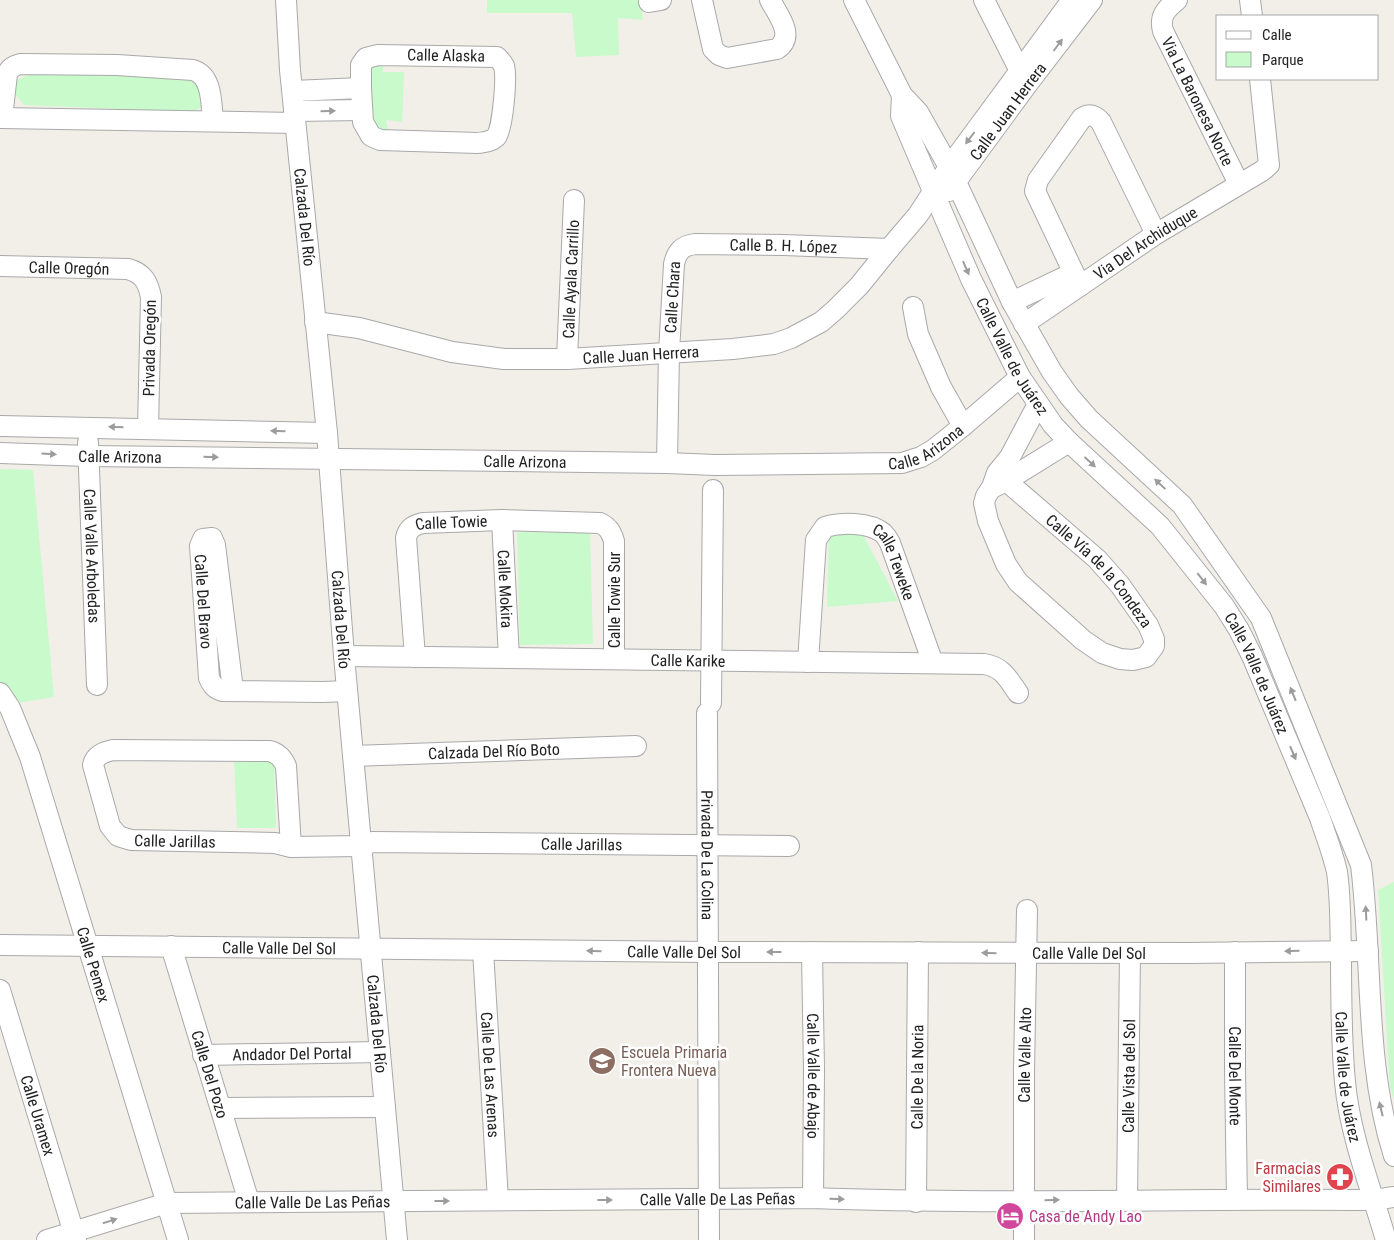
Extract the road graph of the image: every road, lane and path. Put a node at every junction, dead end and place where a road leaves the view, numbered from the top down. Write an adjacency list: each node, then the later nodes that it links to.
1 (286, 0): 14 (street, Calzada Del Río)
2 (702, 0): 3 (street)
3 (770, 0)
4 (854, 0): 15 (street)
5 (984, 0): 11 (street)
6 (1072, 0): 11 (street, Calle Juan Herrera)
7 (1092, 0): 11 (street, Calle Juan Herrera, one-way to 7)
8 (1177, 0): 21 (street, Via La Baronesa Norte)
9 (1250, 0): 10 (street)
10 (1252, 15)
11 (1024, 77): 20 (street, Calle Juan Herrera)
12 (1260, 80): 21 (street, Via Del Archiduque)
13 (360, 88): 14 (street); 16 (street, Calle Alaska); 16 (street, Calle Alaska)
14 (293, 91): 17 (street, Calzada Del Río)
15 (902, 95): 20 (street, Calle Valle de Juárez); 22 (street, Calle Valle de Juárez)
16 (362, 110): 17 (street, one-way to 16)
17 (294, 117): 19 (street); 34 (street, Calzada Del Río)
18 (1, 118): 19 (street); 19 (street)
19 (213, 122)
20 (952, 175): 22 (street, Calle Juan Herrera); 24 (street, Calle Valle de Juárez)
21 (1240, 184): 26 (street, Via Del Archiduque)
22 (936, 198): 25 (street, Calle Valle de Juárez); 27 (street, Calle Juan Herrera)
23 (574, 200): 37 (street, Calle Ayala Carrillo)
24 (975, 223): 25 (street); 32 (street, Calle Valle de Juárez)
25 (951, 233): 38 (street, Calle Valle de Juárez, one-way to 38)
26 (1156, 234): 31 (street, Via Del Archiduque); 31 (street)
27 (889, 249): 28 (street, Calle B. H. López); 36 (street, Calle Juan Herrera)
28 (678, 251): 36 (street, Calle Chara)
29 (0, 266): 30 (street, Calle Oregón)
30 (137, 272): 43 (street, Privada Oregón)
31 (1077, 280): 32 (street, Via Del Archiduque); 35 (street, Via Del Archiduque)
32 (1012, 302): 35 (street, Calle Valle de Juárez)
33 (913, 307): 41 (street)
34 (316, 322): 37 (street, Calle Juan Herrera); 44 (street, Calzada Del Río)
35 (1024, 324): 52 (street, Calle Valle de Juárez, one-way to 35)
36 (669, 352): 37 (street, Calle Juan Herrera); 49 (street, Calle Chara)
37 (567, 359)
38 (1020, 377): 39 (street, Calle Valle de Juárez); 41 (street, Calle Arizona)
39 (1038, 404): 45 (street, Calle Valle de Juárez); 50 (street, Calle Vía de la Condeza)
40 (0, 426): 42 (street, Calle Arizona)
41 (963, 426): 49 (street, Calle Arizona)
42 (88, 427): 43 (street, Calle Arizona, one-way to 42); 47 (street, Calle Valle Arboledas)
43 (148, 428): 44 (street, Calle Arizona, one-way to 43)
44 (327, 433): 48 (street, Calzada Del Río)
45 (1069, 442): 50 (street); 54 (street, Calle Valle de Juárez, one-way to 54)
46 (0, 453): 47 (street, Calle Arizona, one-way to 47)
47 (88, 456): 48 (street, Calle Arizona, one-way to 48); 63 (street, Calle Valle Arboledas)
48 (329, 459): 49 (street, Calle Arizona); 56 (street, Calzada Del Río)
49 (666, 463)
50 (998, 481): 50 (street, Calle Vía de la Condeza)
51 (712, 490): 60 (street, Privada De La Colina)
52 (1182, 505): 54 (street); 74 (street, Calle Valle de Juárez, one-way to 52)
53 (502, 520): 55 (street, Calle Towie); 57 (street, Calle Towie); 58 (street, Calle Mokira)
54 (1160, 526): 75 (street, Calle Valle de Juárez, one-way to 75)
55 (614, 541): 59 (street, Calle Towie Sur)
56 (344, 656): 57 (street, Calle Karike); 65 (street, Calzada Del Río)
57 (415, 657): 58 (street, Calle Karike)
58 (509, 658): 59 (street, Calle Karike)
59 (614, 659): 60 (street, Calle Karike)
60 (711, 660): 61 (street, Calle Karike); 72 (street, Privada De La Colina)
61 (808, 662): 62 (street, Calle Karike); 62 (street, Calle Teweke)
62 (933, 663): 67 (street, Calle Karike)
63 (97, 685)
64 (233, 690): 64 (street, Calle Del Bravo); 65 (street, Calle Del Bravo)
65 (347, 691): 69 (street, Calzada Del Río)
66 (0, 693): 78 (street, Calle Pemex)
67 (1018, 693)
68 (636, 746): 69 (street, Calzada Del Río Boto)
69 (353, 756): 70 (street, Calzada Del Río)
70 (365, 841): 71 (street, Calle Jarillas); 72 (street, Calle Jarillas); 80 (street, Calzada Del Río)
71 (286, 842): 71 (street, Calle Jarillas)
72 (707, 845): 73 (street, Calle Jarillas); 84 (street, Privada De La Colina)
73 (789, 846)
74 (1361, 865): 75 (street); 83 (street, Calle Valle de Juárez, one-way to 74)
75 (1336, 872): 82 (street, Calle Valle de Juárez)
76 (1027, 910): 88 (street, Calle Valle Alto)
77 (0, 945): 78 (street, Calle Valle Del Sol)
78 (88, 946): 79 (street, Calle Valle Del Sol); 107 (street, Calle Pemex)
79 (171, 946): 80 (street, Calle Valle Del Sol); 92 (street, Calle Del Pozo)
80 (370, 948): 81 (street, Calle Valle Del Sol); 91 (street, Calzada Del Río)
81 (483, 950): 84 (street, Calle Valle Del Sol, one-way to 81); 100 (street, Calle De Las Arenas)
82 (1340, 951): 83 (street, Calle Valle Del Sol); 87 (street, Calle Valle Del Sol, one-way to 87); 102 (street, Calle Valle de Juárez)
83 (1368, 951): 95 (street, Calle Valle de Juárez, one-way to 83)
84 (708, 952): 85 (street, Calle Valle Del Sol, one-way to 84); 98 (street, Privada De La Colina)
85 (812, 952): 86 (street, Calle Valle Del Sol); 97 (street, Calle Valle de Abajo)
86 (918, 952): 88 (street, Calle Valle Del Sol, one-way to 86); 106 (street, Calle De la Noria)
87 (1235, 952): 89 (street, Calle Valle Del Sol); 99 (street, Calle Del Monte)
88 (1026, 953): 89 (street, Calle Valle Del Sol); 104 (street, Calle Valle Alto)
89 (1130, 953): 101 (street, Calle Vista del Sol)
90 (0, 990): 108 (street, Calle Uramex)
91 (380, 1052): 92 (street, Andador Del Portal); 93 (street, Calzada Del Río)
92 (204, 1055): 94 (street, Calle Del Pozo)
93 (385, 1107): 94 (street); 103 (street, Calzada Del Río)
94 (221, 1108): 105 (street, Calle Del Pozo)
95 (1394, 1156)
96 (1394, 1197): 102 (street, Calle Valle De Las Peñas)
97 (812, 1198): 98 (street, Calle Valle De Las Peñas); 106 (street, Calle Valle De Las Peñas, one-way to 106)
98 (709, 1199): 100 (street, Calle Valle De Las Peñas, one-way to 98); 109 (street, Privada De La Colina)
99 (1237, 1199): 101 (street, Calle Valle De Las Peñas); 102 (street, Calle Valle De Las Peñas)
100 (498, 1200): 103 (street, Calle Valle De Las Peñas, one-way to 100)
101 (1127, 1200): 104 (street, Calle Valle De Las Peñas, one-way to 101)
102 (1374, 1200): 114 (street, Calle Valle de Juárez)
103 (393, 1201): 105 (street, Calle Valle De Las Peñas); 112 (street, Calzada Del Río)
104 (1024, 1201): 106 (street, Calle Valle De Las Peñas); 113 (street, Calle Valle Alto)
105 (249, 1202): 107 (street, Calle Valle De Las Peñas)
106 (916, 1202)
107 (167, 1204): 108 (street, Calle Valle De Las Peñas, one-way to 107); 111 (street, Calle Pemex)
108 (75, 1236): 110 (street, Calle Valle De Las Peñas)
109 (709, 1239)
110 (47, 1240)
111 (178, 1240)
112 (397, 1240)
113 (1024, 1240)
114 (1386, 1240)

